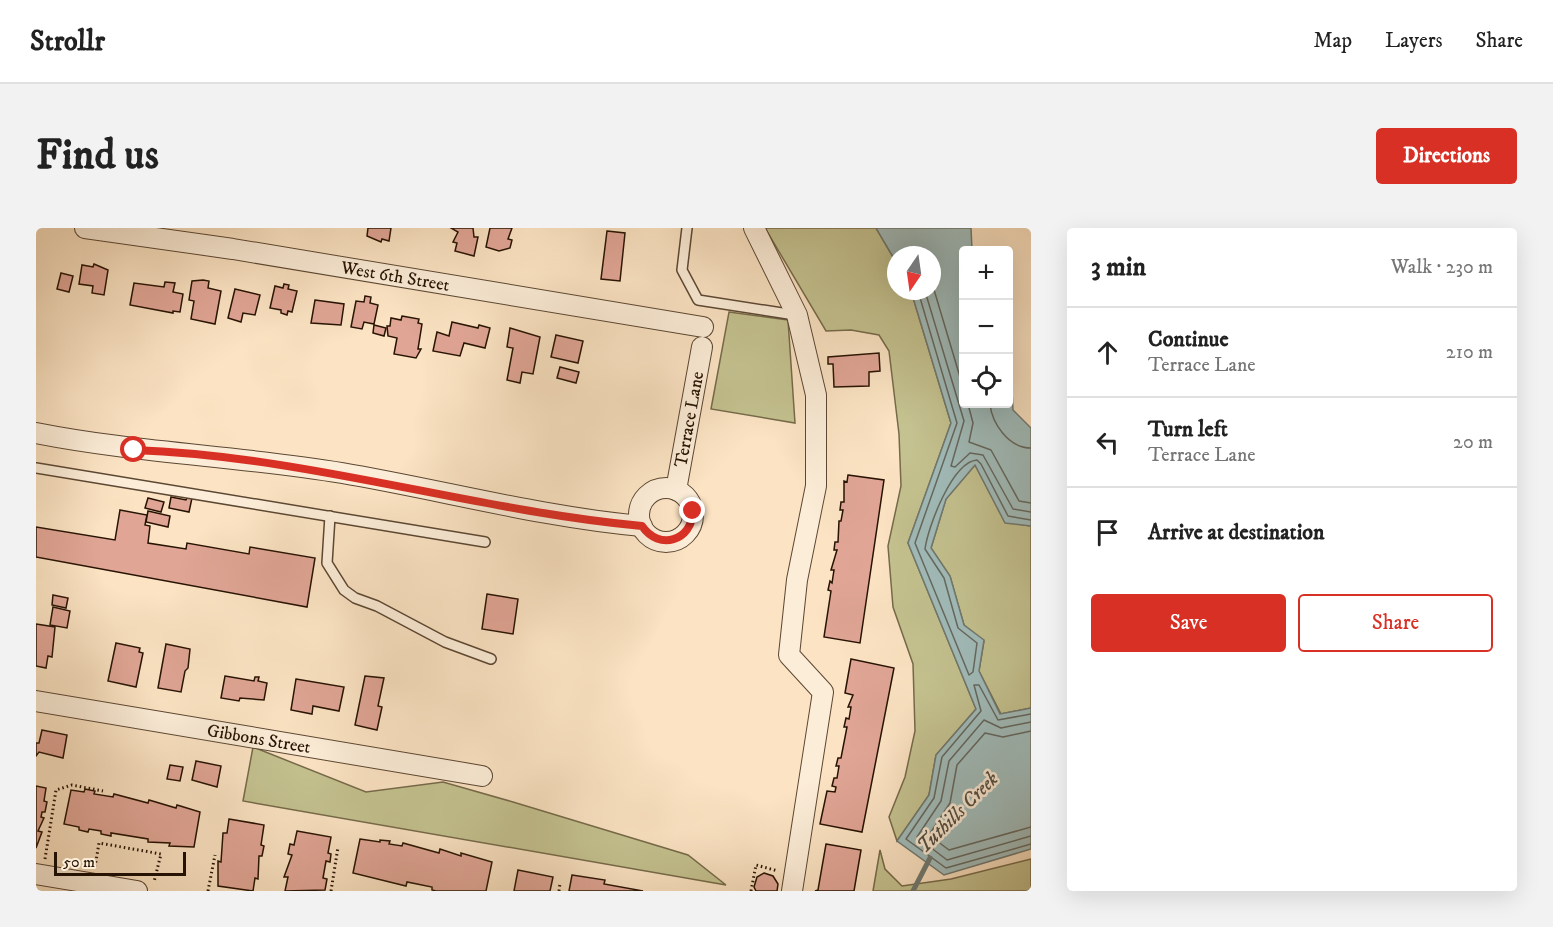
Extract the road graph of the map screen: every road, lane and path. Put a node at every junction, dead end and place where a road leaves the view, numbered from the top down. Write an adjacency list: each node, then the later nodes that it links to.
1 (85, 228): 5 (street, West 6th Street)
2 (687, 228): 4 (lane)
3 (754, 228): 4 (street)
4 (797, 315): 29 (street)
5 (703, 327)
6 (702, 348): 9 (street, Terrace Lane)
7 (36, 433): 11 (street, Terrace Lane)
8 (36, 468): 10 (lane)
9 (676, 490): 11 (street, Terrace Lane); 11 (street, Terrace Lane)
10 (330, 516): 12 (lane); 13 (lane)
11 (642, 526)
12 (485, 542)
13 (491, 659)
14 (36, 701): 15 (street, Gibbons Street)
15 (482, 776)
16 (103, 791): 20 (path)
17 (338, 847): 26 (path)
18 (214, 855): 25 (path)
19 (782, 872): 28 (path)
20 (39, 875): 22 (street)
21 (560, 883): 27 (path)
22 (93, 884): 23 (street); 24 (path)
23 (137, 891)
24 (152, 891)
25 (208, 891)
26 (331, 891)
27 (559, 891)
28 (751, 891)
29 (792, 891)

